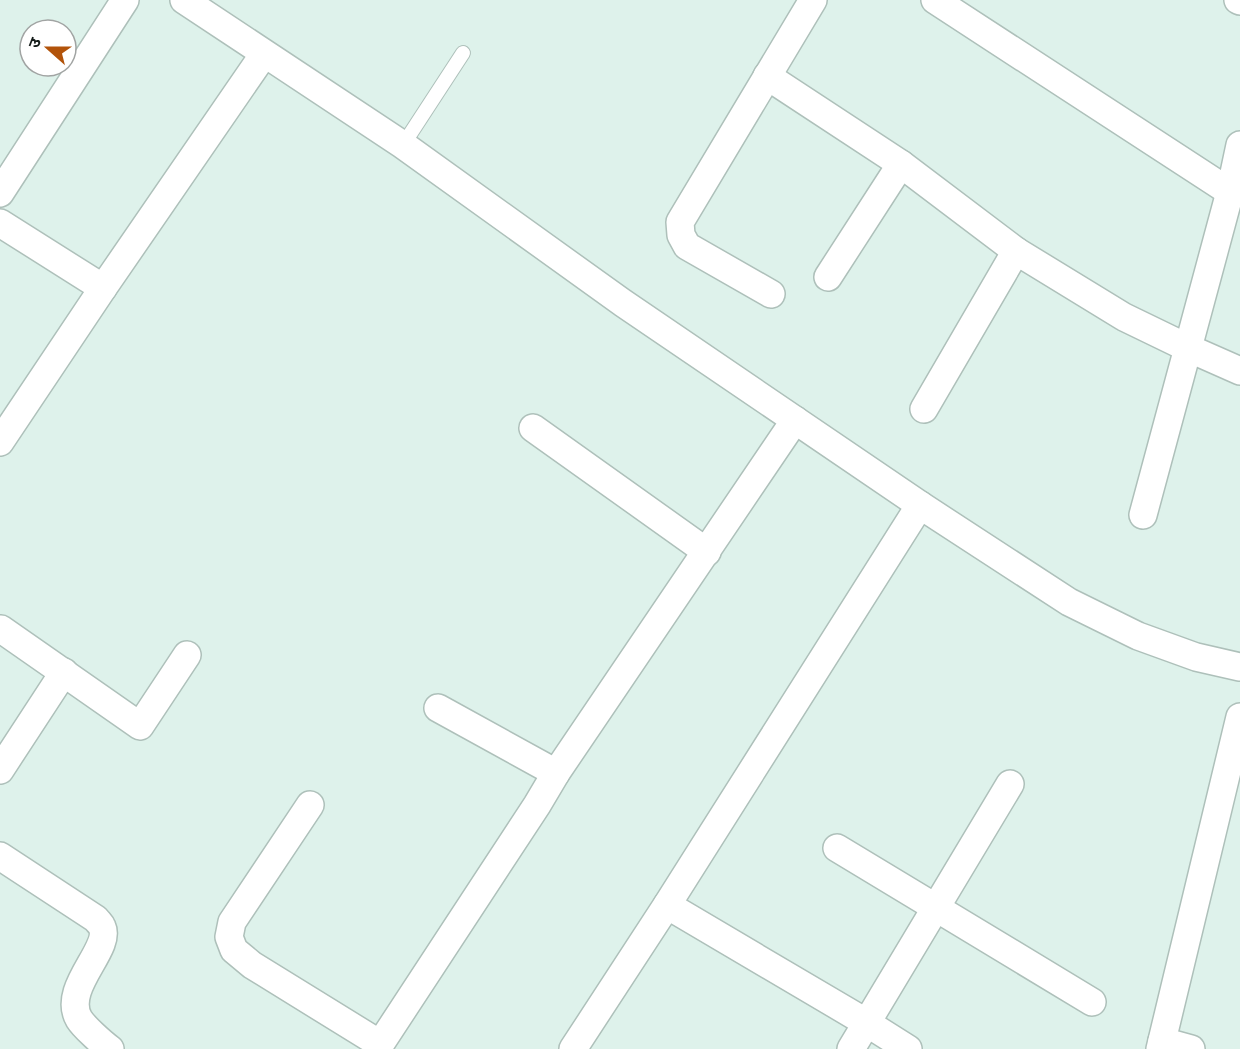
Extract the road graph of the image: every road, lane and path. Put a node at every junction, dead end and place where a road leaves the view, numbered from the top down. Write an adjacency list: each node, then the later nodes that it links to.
1 (125, 0): 12 (street)
2 (184, 0): 6 (street)
3 (813, 0): 7 (street)
4 (934, 0): 11 (street)
5 (463, 53): 8 (lane)
6 (264, 54): 8 (street); 16 (street)
7 (767, 76): 10 (street); 17 (street)
8 (403, 145): 21 (street)
9 (1240, 145): 11 (street)
10 (901, 164): 14 (street); 15 (street)
11 (1230, 192): 18 (street)
12 (0, 193)
13 (0, 223): 16 (street)
14 (1016, 251): 18 (street); 20 (street)
15 (828, 278)
16 (103, 288): 23 (street)
17 (771, 294)
18 (1188, 348): 19 (street); 25 (street)
19 (1240, 371)
20 (924, 409)
21 (795, 420): 24 (street); 26 (street)
22 (533, 428): 26 (street)
23 (0, 442)
24 (920, 506): 29 (street); 40 (street)
25 (1143, 515)
26 (706, 552): 35 (street)
27 (2, 628): 30 (street)
28 (187, 655): 30 (street)
29 (1240, 667)
30 (64, 672): 34 (street)
31 (438, 708): 35 (street)
32 (1240, 717): 33 (street)
33 (1236, 754): 44 (street)
34 (0, 770)
35 (556, 773): 45 (street)
36 (1010, 784): 41 (street)
37 (310, 805): 45 (street)
38 (837, 848): 41 (street)
39 (0, 856): 46 (street)
40 (668, 905): 43 (street); 47 (street)
41 (936, 908): 42 (street); 43 (street)
42 (1092, 1002)
43 (867, 1023): 48 (street); 49 (street)
44 (1161, 1045): 50 (street)
45 (378, 1046)
46 (110, 1049)
47 (573, 1049)
48 (851, 1049)
49 (908, 1049)
50 (1191, 1049)

